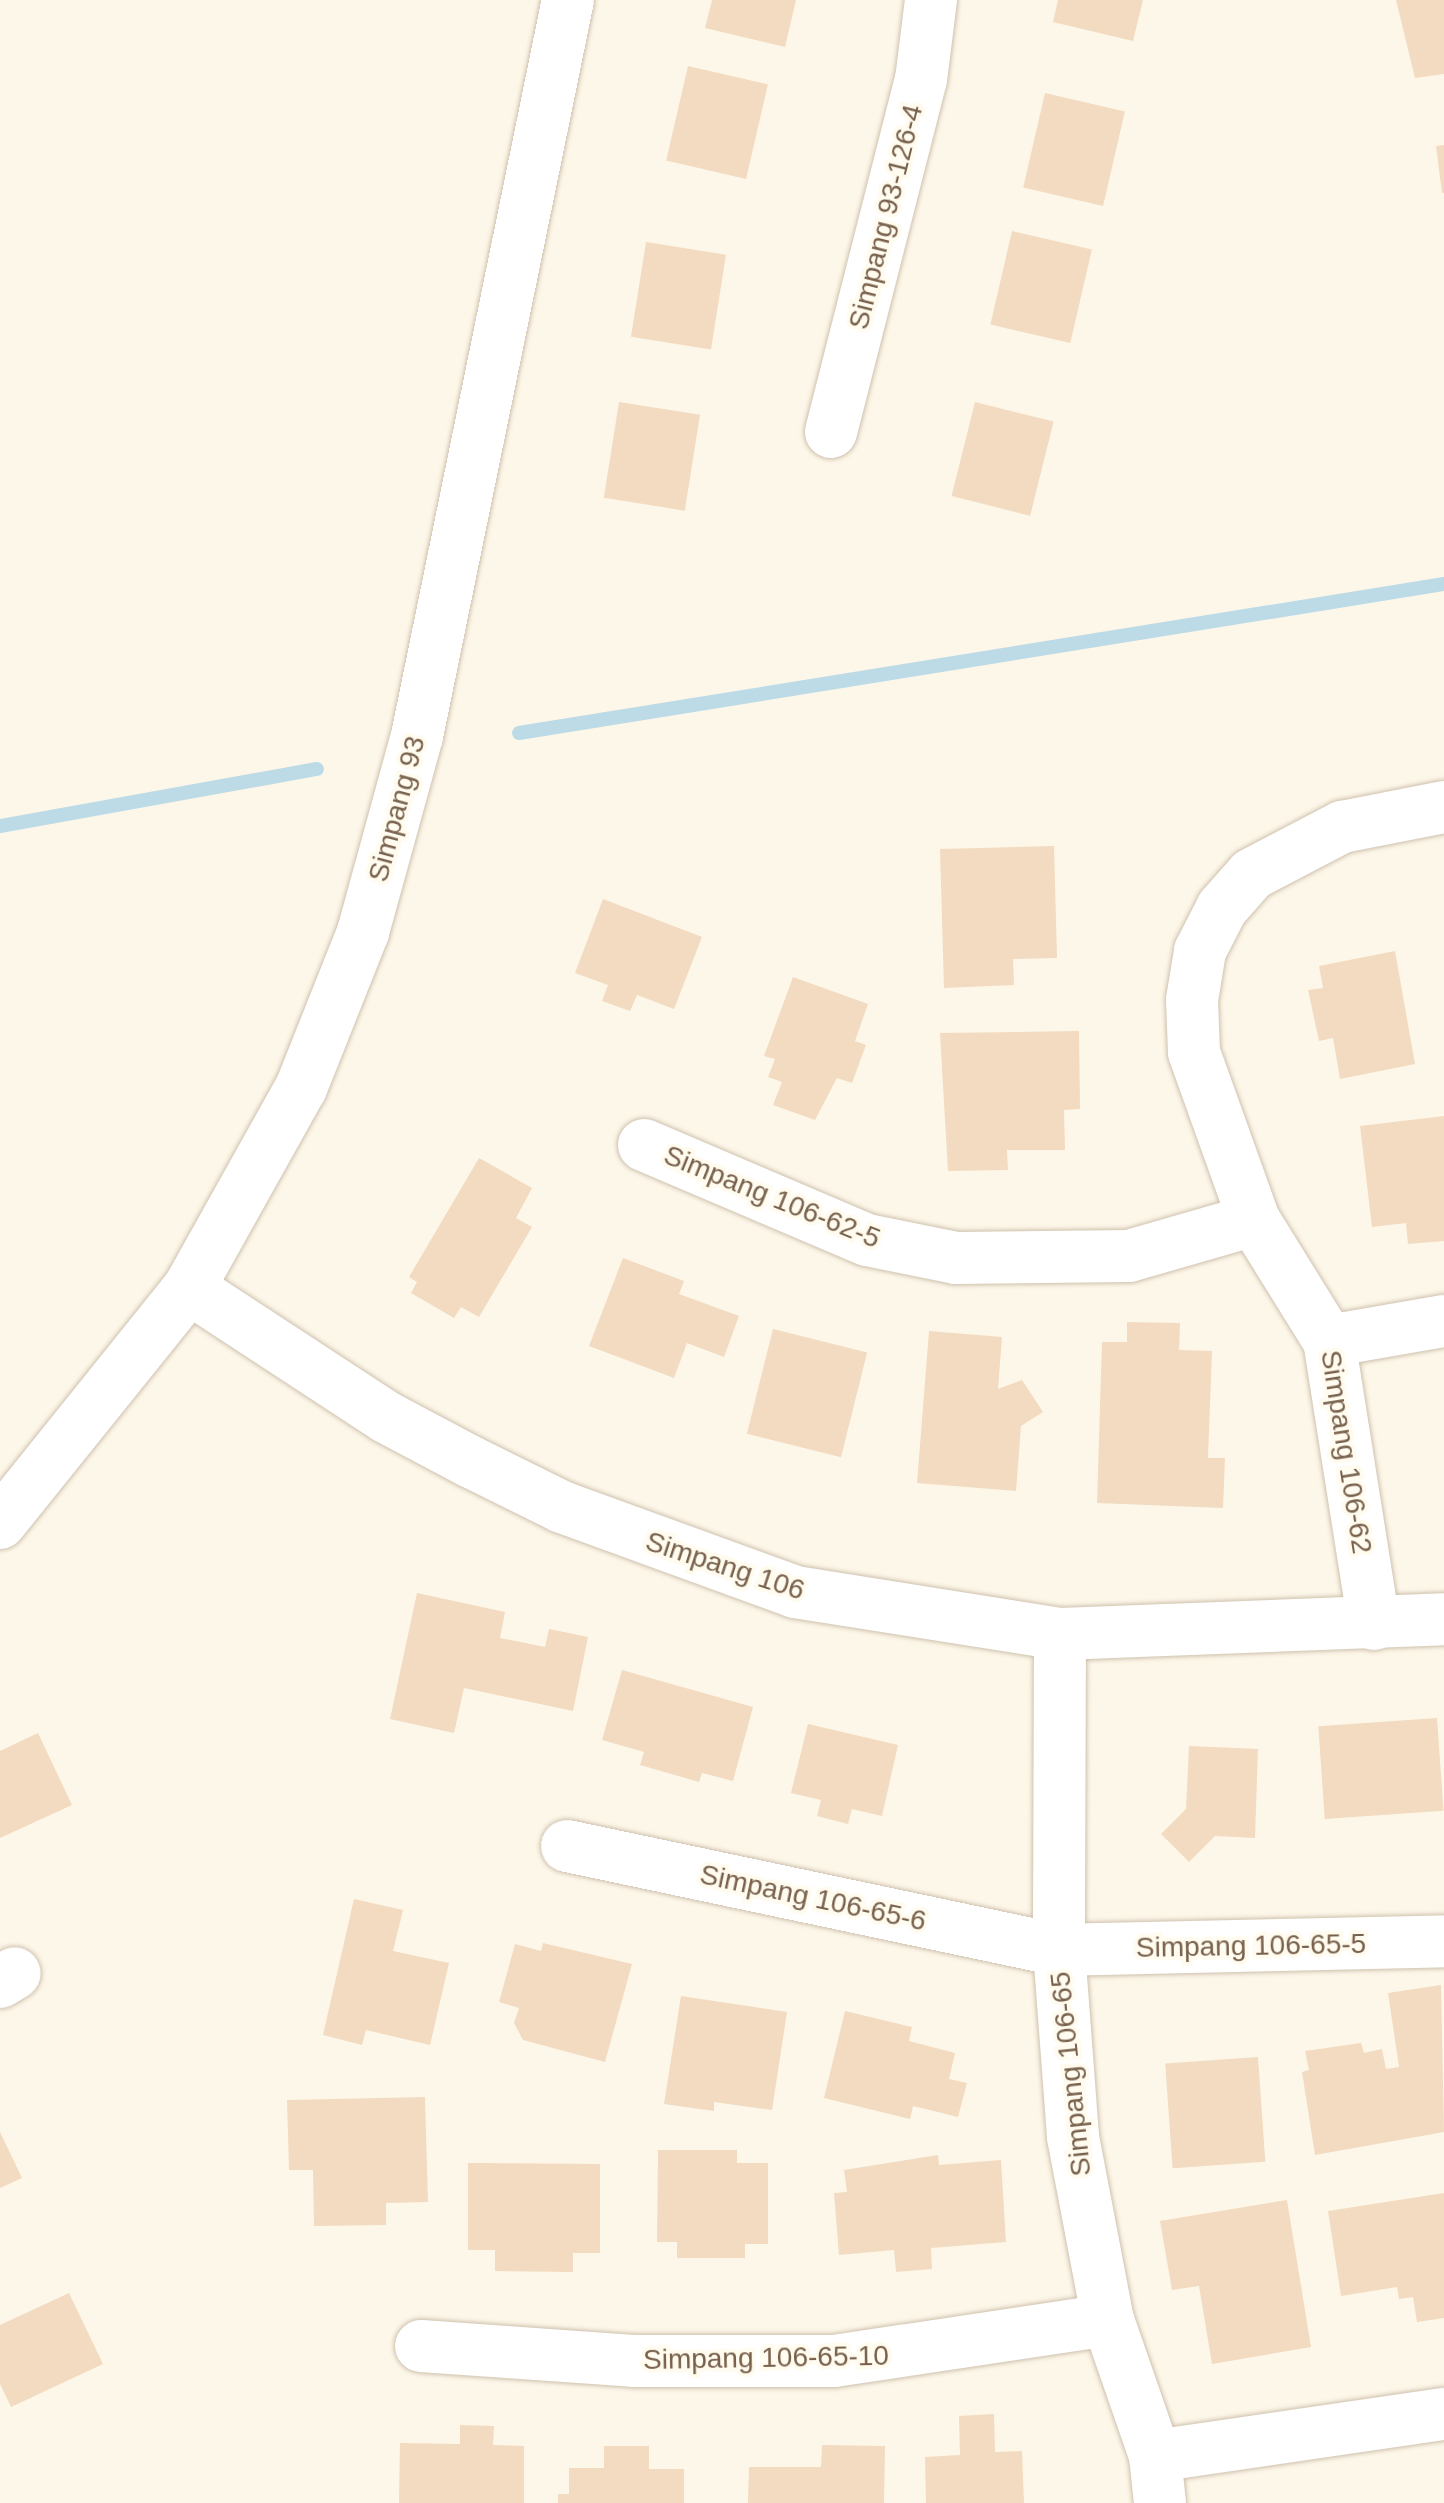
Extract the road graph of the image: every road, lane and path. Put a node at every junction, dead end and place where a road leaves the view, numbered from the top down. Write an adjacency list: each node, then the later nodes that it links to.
1 (568, 0): 7 (street, Simpang 93)
2 (931, 0): 3 (street, Simpang 93-126-4)
3 (831, 432)
4 (1444, 807): 6 (street, Simpang 106-62)
5 (644, 1145): 6 (street, Simpang 106-62-5)
6 (1254, 1220): 9 (street, Simpang 106-62)
7 (189, 1288): 10 (street, Simpang 93); 13 (street, Simpang 106)
8 (1444, 1321): 9 (street)
9 (1329, 1341): 12 (street, Simpang 106-62)
10 (0, 1523)
11 (1444, 1619): 12 (street, Simpang 106)
12 (1374, 1624): 13 (street, Simpang 106)
13 (1060, 1634): 16 (street, Simpang 106-65)
14 (567, 1846): 16 (street, Simpang 106-65-6)
15 (1444, 1942): 16 (street, Simpang 106-65-5)
16 (1058, 1950): 17 (street, Simpang 106-65)
17 (1108, 2320): 18 (street, Simpang 106-65-10); 20 (street, Simpang 106-65)
18 (421, 2346)
19 (1444, 2414): 20 (street)
20 (1158, 2480)

